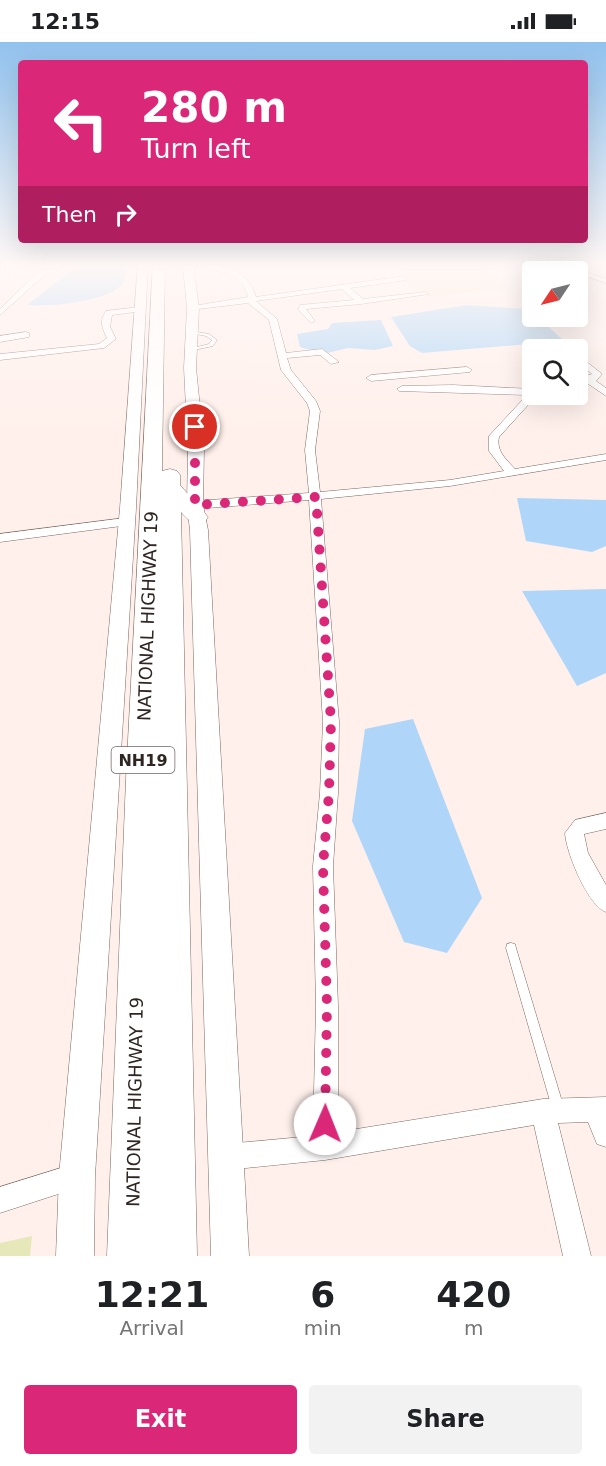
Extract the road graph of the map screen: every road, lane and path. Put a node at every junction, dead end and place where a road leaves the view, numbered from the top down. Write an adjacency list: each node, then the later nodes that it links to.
1 (106, 321): 11 (street)
2 (143, 321): 9 (main road)
3 (151, 321): 9 (highway, NATIONAL HIGHWAY 19 / NH19)
4 (170, 321): 25 (highway, NH19)
5 (193, 321): 27 (main road)
6 (273, 321): 10 (street)
7 (26, 335): 8 (street)
8 (0, 339)
9 (148, 344): 25 (highway, NATIONAL HIGHWAY 19 / NH19); 28 (main road)
10 (281, 356): 13 (street); 26 (street)
11 (0, 357)
12 (457, 358): 15 (street)
13 (334, 362)
14 (588, 366): 17 (street)
15 (467, 369): 16 (street); 19 (street)
16 (371, 378)
17 (589, 380): 21 (street)
18 (402, 389): 19 (street)
19 (485, 389): 20 (street)
20 (522, 392)
21 (606, 393)
22 (522, 405): 24 (street)
23 (606, 457): 24 (street)
24 (512, 472): 26 (street)
25 (161, 487): 27 (highway); 28 (highway); 41 (highway, NATIONAL HIGHWAY 19 / NH19); 42 (highway, NH19)
26 (316, 497): 27 (street); 36 (street)
27 (196, 511): 37 (main road)
28 (127, 515): 29 (street); 38 (main road)
29 (0, 538)
30 (606, 821): 31 (street)
31 (606, 903)
32 (511, 948): 34 (lane)
33 (601, 1109): 34 (street); 35 (street)
34 (550, 1111): 36 (street); 44 (street)
35 (606, 1135)
36 (325, 1147): 37 (street)
37 (226, 1157): 43 (main road)
38 (77, 1176): 39 (street); 40 (main road)
39 (0, 1200)
40 (75, 1256)
41 (132, 1256)
42 (172, 1256)
43 (230, 1256)
44 (577, 1256)

